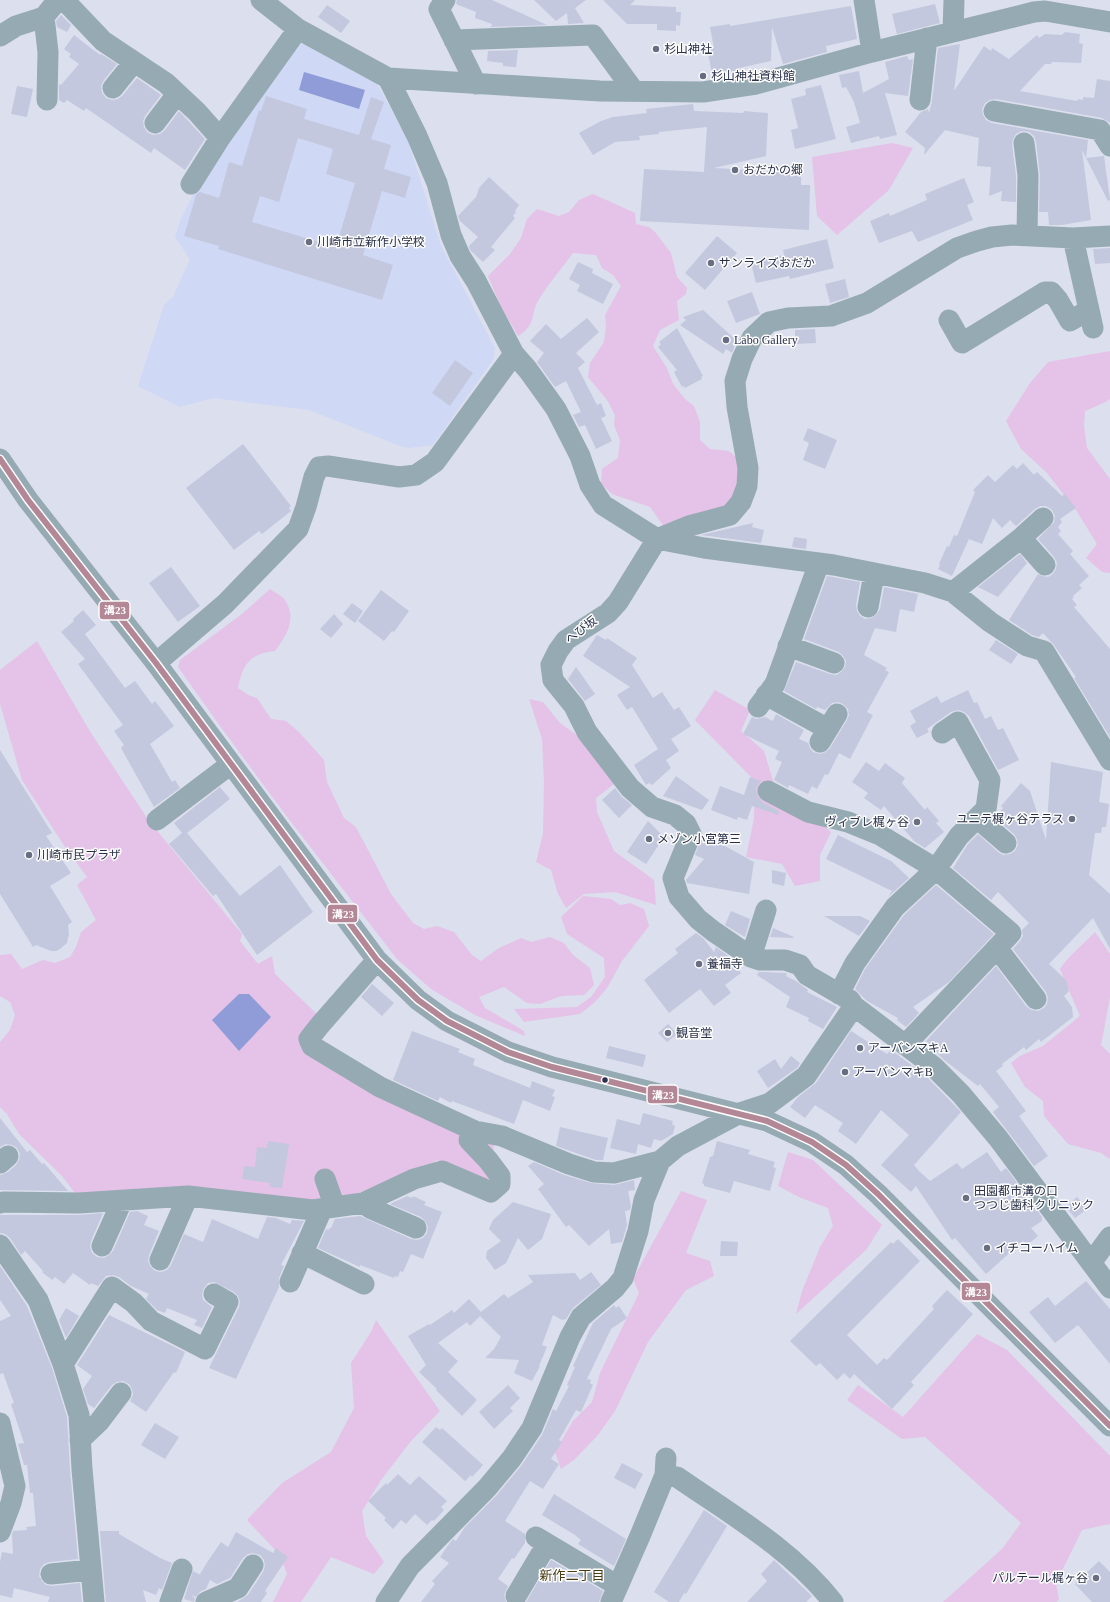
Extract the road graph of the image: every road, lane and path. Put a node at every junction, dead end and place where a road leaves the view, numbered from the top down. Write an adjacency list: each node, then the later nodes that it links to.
1 (57, 0): 7 (street)
2 (64, 0): 15 (street)
3 (261, 0): 9 (street)
4 (445, 0): 13 (street)
5 (864, 0): 14 (street)
6 (954, 0): 10 (street)
7 (44, 17): 11 (street); 21 (street)
8 (1110, 22): 10 (street)
9 (298, 29): 16 (street); 25 (street)
10 (953, 32): 12 (street)
11 (0, 36)
12 (928, 38): 14 (street); 22 (street)
13 (454, 40): 17 (street); 19 (street)
14 (872, 52): 19 (street)
15 (134, 62): 18 (street); 20 (street)
16 (388, 78): 17 (street); 33 (street)
17 (476, 84): 19 (street)
18 (113, 88)
19 (634, 91)
20 (177, 94): 24 (street); 25 (street)
21 (48, 100)
22 (920, 100)
23 (994, 112): 27 (street)
24 (155, 122)
25 (220, 138): 28 (street)
26 (1024, 143): 29 (street)
27 (1110, 146)
28 (191, 184)
29 (1028, 234): 31 (street); 37 (street)
30 (1110, 236): 31 (street)
31 (1073, 238): 32 (street)
32 (949, 320)
33 (514, 354): 37 (street); 44 (street)
34 (0, 459): 44 (street)
35 (1044, 518): 36 (street)
36 (1021, 538): 39 (street); 41 (street)
37 (657, 539): 38 (street); 46 (street, へび坂)
38 (819, 563): 40 (street); 43 (street)
39 (1045, 565)
40 (874, 574): 41 (street); 42 (street)
41 (953, 592): 50 (street)
42 (868, 607)
43 (788, 646): 45 (street); 48 (street)
44 (156, 663): 51 (street)
45 (834, 663)
46 (574, 706): 47 (street, へび坂); 59 (street)
47 (583, 727)
48 (828, 728)
49 (942, 733): 53 (street)
50 (1110, 760)
51 (231, 764): 54 (street); 60 (street)
52 (768, 791): 56 (street)
53 (977, 818): 55 (street); 56 (street)
54 (157, 820)
55 (1006, 843)
56 (936, 869): 58 (street); 62 (street)
57 (766, 910): 59 (street)
58 (997, 948): 61 (street); 63 (street)
59 (751, 957): 62 (street)
60 (377, 960): 64 (street); 65 (street)
61 (1036, 999)
62 (846, 1000): 63 (street); 64 (street)
63 (906, 1044): 79 (street)
64 (740, 1113): 66 (street); 87 (street)
65 (475, 1131): 66 (street); 71 (street)
66 (660, 1160): 99 (street)
67 (325, 1179): 72 (street)
68 (188, 1196): 69 (street); 72 (street); 78 (street)
69 (122, 1201): 70 (street); 76 (street)
70 (0, 1203)
71 (363, 1203): 72 (street); 73 (street)
72 (328, 1208): 77 (street)
73 (416, 1228)
74 (1110, 1237): 79 (street)
75 (0, 1245): 84 (street)
76 (102, 1246)
77 (302, 1253): 80 (street); 81 (street)
78 (160, 1260)
79 (1091, 1263): 82 (street)
80 (290, 1282)
81 (364, 1284)
82 (1110, 1288)
83 (229, 1301): 84 (street)
84 (63, 1364): 88 (street)
85 (121, 1393): 88 (street)
86 (0, 1424): 89 (street)
87 (1110, 1426)
88 (80, 1440): 92 (street)
89 (1, 1526)
90 (253, 1565): 98 (street)
91 (182, 1569): 97 (street)
92 (91, 1570): 93 (street); 96 (street)
93 (51, 1574)
94 (517, 1583): 95 (street)
95 (614, 1594): 100 (street)
96 (94, 1602)
97 (170, 1602)
98 (206, 1602)
99 (386, 1602)
100 (832, 1602)

